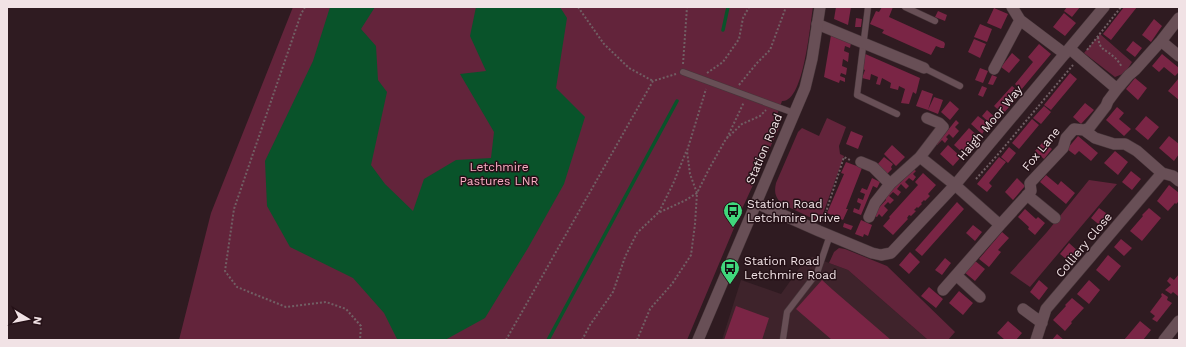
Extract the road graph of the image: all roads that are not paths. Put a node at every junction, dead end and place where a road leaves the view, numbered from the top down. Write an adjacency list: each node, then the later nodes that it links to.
1 (820, 7): 9 (street, Station Road)
2 (868, 7): 11 (lane)
3 (905, 7): 8 (lane)
4 (1012, 7): 7 (street)
5 (1104, 7): 12 (street, Haigh Moor Way)
6 (1179, 18): 10 (street, Fox Lane)
7 (1020, 20): 12 (street); 15 (street)
8 (935, 21)
9 (817, 24): 11 (street); 19 (street, Station Road)
10 (1161, 41): 13 (street); 18 (street, Fox Lane)
11 (863, 42): 14 (street); 20 (lane)
12 (1068, 52): 18 (street); 28 (street, Haigh Moor Way)
13 (1179, 56)
14 (924, 68): 17 (lane)
15 (994, 69)
16 (683, 72): 19 (lane)
17 (960, 86)
18 (1117, 89): 22 (street, Fox Lane)
19 (794, 113): 30 (street, Station Road)
20 (897, 114)
21 (927, 118): 23 (street)
22 (1084, 130): 25 (street); 29 (street, Fox Lane)
23 (920, 157): 27 (street); 28 (street)
24 (861, 162): 27 (street)
25 (1162, 173): 26 (street); 40 (street, Colliery Close)
26 (1179, 180)
27 (890, 184): 31 (street)
28 (955, 185): 33 (street); 34 (street, Haigh Moor Way)
29 (1027, 195): 32 (street); 33 (street, Fox Lane)
30 (756, 203): 34 (street); 41 (street, Station Road)
31 (869, 217)
32 (1055, 218)
33 (1000, 225): 35 (street, Fox Lane)
34 (830, 236): 42 (lane)
35 (956, 275): 36 (street, Fox Lane); 37 (street)
36 (942, 290)
37 (980, 297)
38 (1023, 309): 40 (street)
39 (1179, 321): 44 (street)
40 (1042, 323): 43 (street, Colliery Close)
41 (698, 340)
42 (783, 340)
43 (1036, 340)
44 (1164, 340)

